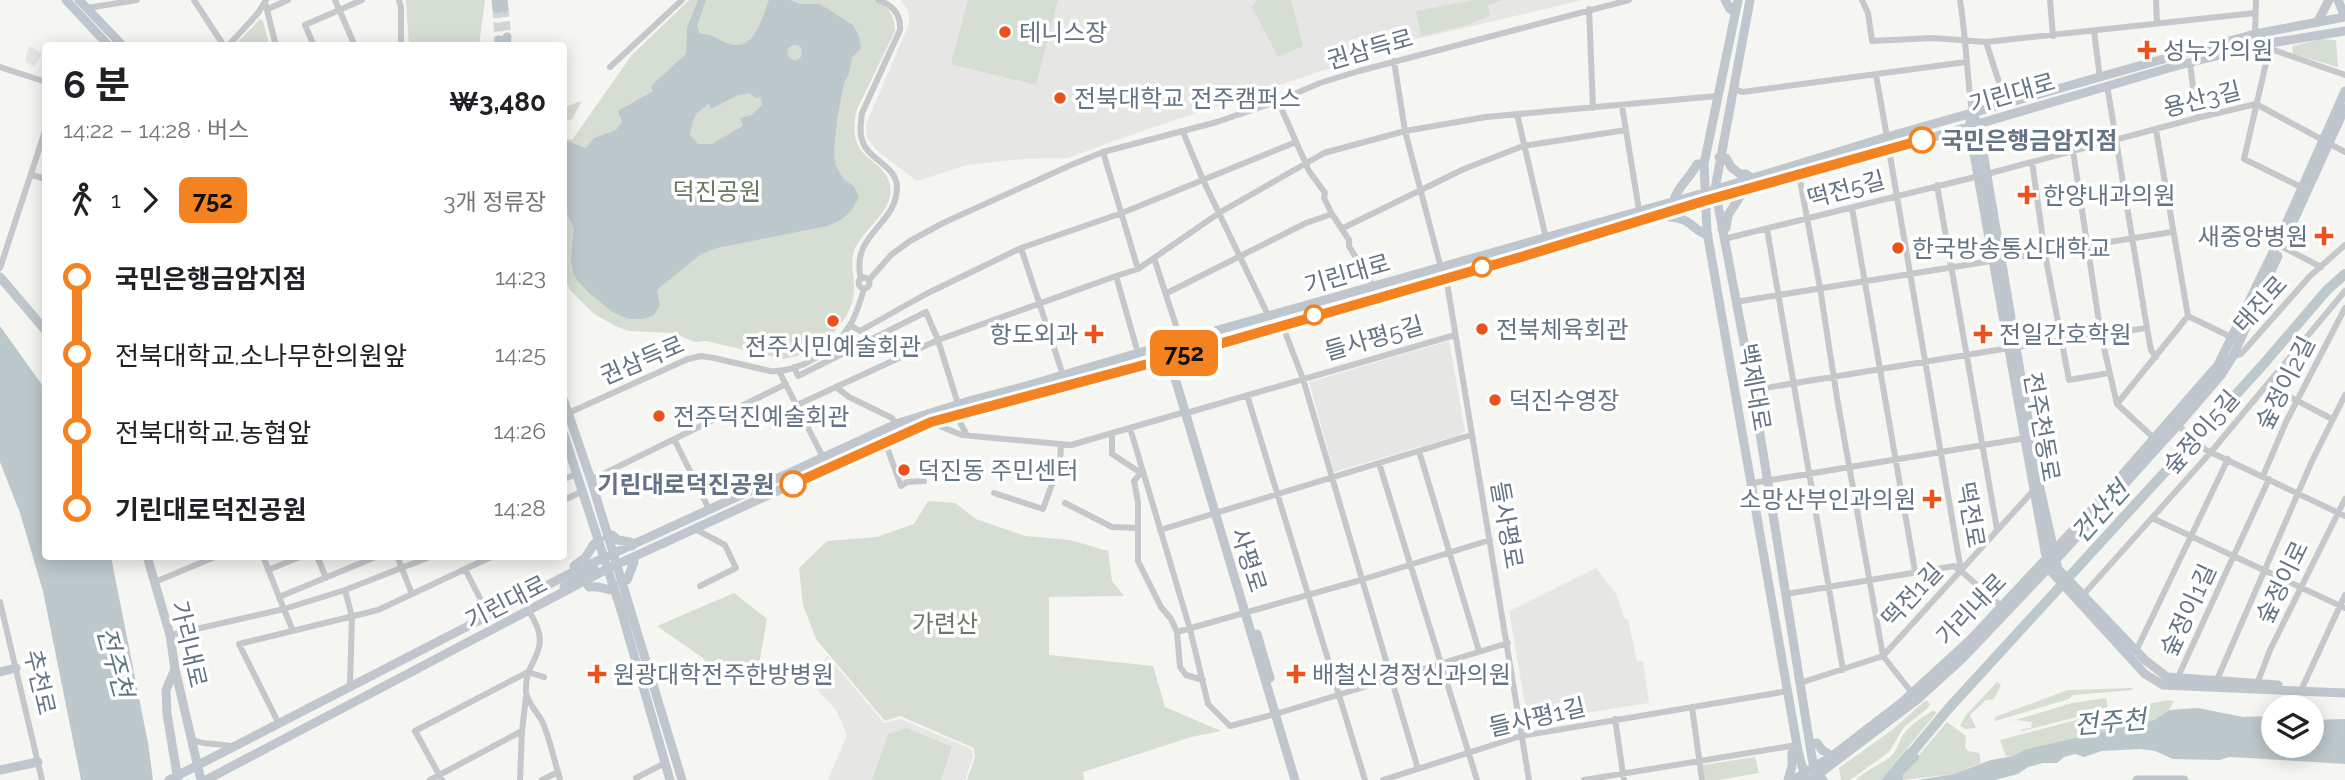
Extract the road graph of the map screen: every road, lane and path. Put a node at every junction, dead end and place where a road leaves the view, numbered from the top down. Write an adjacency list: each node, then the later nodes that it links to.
1 (66, 0): 39 (street)
2 (79, 0): 24 (street)
3 (137, 0): 23 (street)
4 (194, 0): 41 (street)
5 (288, 0): 22 (street)
6 (335, 0): 25 (street)
7 (362, 0): 25 (street)
8 (399, 0): 46 (street)
9 (682, 0): 52 (street)
10 (878, 0): 133 (street)
11 (1629, 0): 26 (street, 권삼득로)
12 (1725, 0): 27 (street)
13 (1738, 0): 27 (street, 백제대로)
14 (1750, 0): 58 (street, 백제대로)
15 (1863, 0): 37 (street, 기린대로)
16 (1960, 0): 37 (street, 기린대로)
17 (2050, 0): 36 (street, 기린대로)
18 (2156, 0): 32 (street)
19 (2256, 0): 28 (street)
20 (2329, 0): 30 (street)
21 (2338, 0): 29 (street)
22 (266, 3): 42 (street); 43 (street)
23 (108, 5): 24 (street); 31 (street)
24 (87, 9): 31 (street)
25 (338, 9): 44 (street); 45 (street)
26 (1589, 9): 48 (street, 권삼득로); 65 (street)
27 (1735, 11): 60 (street, 백제대로)
28 (2255, 13): 32 (street, 기린대로); 35 (street)
29 (2345, 17): 30 (street, 기린대로)
30 (2318, 21): 35 (street, 기린대로)
31 (100, 22): 40 (street)
32 (2157, 23): 33 (street, 기린대로)
33 (2094, 31): 36 (street, 기린대로); 55 (street)
34 (2345, 31): 47 (street, 기린대로)
35 (2255, 34): 55 (street, 기린대로)
36 (2053, 36): 38 (street, 기린대로)
37 (1966, 41): 38 (street, 기린대로); 49 (street, 기린대로)
38 (1986, 41): 62 (street)
39 (105, 42)
40 (119, 42)
41 (223, 42)
42 (230, 42)
43 (275, 42)
44 (312, 42)
45 (353, 42)
46 (401, 42)
47 (2267, 47): 50 (street, 기린대로); 54 (street); 63 (street)
48 (1394, 61): 61 (street, 권삼득로); 73 (street, 들사평로)
49 (1966, 62): 53 (street, 기린대로); 67 (street, 기린대로)
50 (2190, 63): 57 (street, 기린대로); 69 (street)
51 (0, 67): 56 (street)
52 (610, 68)
53 (1876, 75): 58 (street); 75 (street)
54 (2345, 75)
55 (2100, 78): 62 (street, 기린대로)
56 (42, 81)
57 (2107, 85): 70 (street, 기린대로); 76 (street)
58 (1732, 89): 85 (street, 백제대로)
59 (2345, 91): 79 (street, 가리내로)
60 (1717, 96): 64 (street); 88 (street, 백제대로)
61 (1278, 101): 74 (street, 권삼득로); 78 (street)
62 (2006, 104): 67 (street, 기린대로)
63 (2256, 104): 69 (street, 용산3길); 79 (street, 용산3길); 96 (street, 용산3길)
64 (1622, 106): 65 (street); 71 (street)
65 (1593, 108): 68 (street)
66 (2345, 108): 79 (street, 가리내로)
67 (1972, 113): 70 (street, 전주천동로); 75 (street, 기린대로)
68 (1517, 114): 73 (street); 80 (street)
69 (2197, 118): 72 (street, 용산3길)
70 (1973, 125): 81 (street, 기린대로); 91 (street, 전주천동로)
71 (1626, 130): 80 (street); 104 (street)
72 (2157, 130): 76 (street, 용산3길); 112 (street, 용산3길)
73 (1405, 131): 86 (street); 97 (street, 들사평로)
74 (1183, 132): 83 (street, 권삼득로); 94 (street)
75 (1887, 137): 93 (street, 기린대로)
76 (2117, 139): 82 (street, 용산3길); 116 (street)
77 (42, 141): 89 (street)
78 (1296, 142): 86 (street); 94 (street)
79 (2326, 142): 84 (street); 96 (street, 가리내로)
80 (1523, 146): 97 (street); 115 (street)
81 (1889, 150): 90 (street, 기린대로); 100 (street, 떡전로)
82 (2073, 151): 87 (street, 용산3길); 119 (street)
83 (1104, 152): 107 (street); 133 (street, 권삼득로)
84 (2345, 152)
85 (1719, 157): 93 (street); 99 (street, 백제대로)
86 (1307, 162): 106 (street); 108 (street)
87 (2032, 162): 91 (street, 용산3길); 121 (street)
88 (1704, 164): 101 (street, 백제대로); 102 (street)
89 (32, 174): 92 (street); 127 (street)
90 (1799, 175): 98 (street, 기린대로); 109 (street)
91 (1983, 176): 95 (street, 떡전5길); 124 (street, 전주천동로)
92 (42, 178)
93 (1751, 178): 99 (street, 기린대로)
94 (1203, 180): 106 (street); 107 (street)
95 (1937, 185): 100 (street, 떡전5길); 125 (street, 떡전로)
96 (2305, 189): 117 (street, 가리내로)
97 (1420, 190): 110 (street); 129 (street, 들사평로)
98 (1745, 190): 99 (street, 기린대로); 113 (street)
99 (1716, 193): 101 (street, 기린대로); 113 (street, 백제대로)
100 (1898, 195): 103 (street, 떡전5길); 130 (street, 떡전로)
101 (1704, 197): 102 (street, 기린대로); 105 (street, 기린대로); 114 (street, 백제대로)
102 (1674, 201): 104 (street, 기린대로)
103 (1852, 208): 109 (street, 떡전5길); 134 (street)
104 (1639, 211): 115 (street, 기린대로)
105 (1668, 212): 114 (street); 129 (street, 기린대로)
106 (1219, 213): 122 (street); 123 (street)
107 (1122, 214): 120 (street); 128 (street)
108 (1332, 214): 110 (street); 122 (street)
109 (1808, 219): 111 (street, 떡전5길); 136 (street)
110 (1343, 228): 135 (street)
111 (1767, 229): 113 (street, 떡전5길); 139 (street)
112 (2172, 232): 116 (street); 144 (street, 용산3길)
113 (1723, 234): 141 (street, 백제대로)
114 (1707, 235): 222 (street, 백제대로)
115 (1546, 238): 129 (street, 기린대로)
116 (2132, 239): 119 (street); 149 (street)
117 (2279, 245): 126 (street); 154 (street, 가리내로)
118 (2345, 245): 126 (street, 태진로)
119 (2087, 247): 121 (street); 152 (street)
120 (1021, 248): 142 (street); 150 (street)
121 (2045, 254): 124 (street); 155 (street)
122 (1241, 257): 138 (street); 145 (street)
123 (1154, 258): 128 (street); 138 (street)
124 (1998, 260): 125 (street); 157 (street, 전주천동로)
125 (1952, 266): 130 (street); 160 (street, 떡전로)
126 (2321, 267): 162 (street, 태진로)
127 (0, 268)
128 (1138, 269): 131 (street)
129 (1444, 273): 135 (street, 기린대로); 146 (street, 기린대로); 151 (street, 들사평로)
130 (1910, 275): 134 (street); 163 (street, 떡전로)
131 (1116, 276): 142 (street); 159 (street)
132 (0, 277): 148 (street)
133 (865, 280): 147 (street, 권삼득로)
134 (1865, 281): 136 (street); 165 (street)
135 (1373, 286): 145 (street, 기린대로)
136 (1820, 288): 139 (street); 169 (street)
137 (2345, 291): 140 (street, 숲정이5길)
138 (1167, 293): 158 (street)
139 (1779, 296): 141 (street); 171 (street)
140 (2337, 300): 143 (street); 173 (street, 숲정이5길)
141 (1735, 302): 175 (street, 백제대로)
142 (1041, 303): 153 (street); 168 (street)
143 (2345, 306): 178 (street, 숲정이2길)
144 (2188, 316): 154 (street); 161 (street)
145 (1269, 317): 158 (street, 기린대로)
146 (1282, 324): 158 (street, 기린대로); 170 (street, 기린대로)
147 (850, 325): 150 (street); 164 (street, 권삼득로)
148 (42, 326)
149 (2147, 328): 152 (street); 161 (street)
150 (860, 331): 156 (street)
151 (1455, 335): 170 (street, 들사평5길); 196 (street, 들사평로)
152 (2101, 335): 155 (street); 167 (street)
153 (938, 340): 156 (street); 174 (street); 179 (street)
154 (2236, 340): 162 (street, 가리내로); 192 (street, 가리내로)
155 (2061, 341): 157 (street); 167 (street)
156 (862, 342): 164 (street)
157 (2013, 347): 160 (street); 185 (street, 전주천동로); 197 (street, 전주천동로)
158 (1174, 350): 159 (street, 기린대로); 183 (street, 사평로); 187 (street, 기린대로)
159 (1138, 353): 168 (street, 기린대로)
160 (1967, 354): 163 (street); 203 (street, 떡전로)
161 (2156, 356): 180 (street)
162 (2233, 356): 192 (street, 가리내로)
163 (1924, 361): 165 (street); 206 (street, 떡전로)
164 (794, 368): 166 (street, 권삼득로)
165 (1879, 370): 169 (street); 209 (street)
166 (779, 372): 172 (street); 184 (street, 권삼득로)
167 (2109, 373): 180 (street)
168 (1063, 375): 179 (street, 기린대로)
169 (1834, 377): 171 (street); 212 (street)
170 (1303, 379): 176 (street, 들사평5길); 218 (street, 들사평5길)
171 (1794, 383): 175 (street); 215 (street)
172 (786, 384): 181 (street); 198 (street)
173 (2267, 384): 178 (street); 205 (street, 숲정이5길)
174 (836, 387): 181 (street); 191 (street)
175 (1753, 390): 221 (street, 백제대로)
176 (1247, 395): 183 (street, 들사평5길); 225 (street)
177 (2345, 395): 182 (street)
178 (2297, 401): 189 (street); 216 (street, 숲정이2길)
179 (958, 404): 191 (street, 기린대로)
180 (2117, 404): 199 (street)
181 (797, 405): 207 (street)
182 (2337, 411): 186 (street); 189 (street)
183 (1188, 412): 193 (street, 들사평5길); 235 (street, 사평로)
184 (567, 414)
185 (2028, 414): 197 (street, 전주천동로); 234 (street)
186 (2345, 414)
187 (957, 416): 190 (street, 기린대로); 195 (street)
188 (567, 417): 219 (street)
189 (2332, 419): 226 (street)
190 (931, 422): 195 (street, 들사평5길); 200 (street, 기린대로)
191 (895, 424): 207 (street, 기린대로)
192 (2177, 424): 199 (street, 가리내로); 205 (street)
193 (1130, 428): 194 (street, 들사평5길); 213 (street)
194 (1112, 433): 202 (street, 들사평5길); 213 (street)
195 (967, 435): 202 (street, 들사평5길)
196 (1471, 435): 204 (street); 247 (street, 들사평로)
197 (2028, 438): 203 (street, 떡전로); 223 (street, 전주천동로); 234 (street, 전주천동로)
198 (675, 440): 219 (street); 233 (street)
199 (2157, 441): 244 (street, 가리내로); 262 (street, 가리내로)
200 (885, 442): 211 (street, 기린대로); 220 (street)
201 (567, 444): 214 (street)
202 (1061, 444): 224 (street)
203 (1983, 444): 206 (street, 떡전로); 242 (street)
204 (1419, 451): 210 (street); 249 (street)
205 (2208, 451): 208 (street); 238 (street, 숲정이5길)
206 (1941, 453): 209 (street, 떡전로); 269 (street, 떡전로)
207 (822, 458): 211 (street); 233 (street, 기린대로)
208 (2228, 459): 216 (street); 245 (street)
209 (1895, 461): 212 (street, 떡전로); 268 (street)
210 (1379, 463): 218 (street); 263 (street, 들사평1길)
211 (828, 467): 241 (street, 기린대로)
212 (1850, 468): 215 (street, 떡전로); 272 (street)
213 (1141, 473): 240 (street); 243 (street)
214 (577, 474): 217 (street); 227 (street)
215 (1810, 474): 221 (street, 떡전로); 278 (street)
216 (2266, 477): 226 (street); 237 (street, 숲정이2길)
217 (567, 478)
218 (1331, 478): 225 (street); 273 (street, 들사평5길)
219 (591, 480): 246 (street)
220 (924, 481)
221 (1768, 481): 222 (street, 떡전로); 231 (street, 백제대로)
222 (1753, 483): 232 (street, 백제대로)
223 (2033, 491): 242 (street, 떡전1길); 262 (street, 전주천동로)
224 (994, 493)
225 (1278, 493): 235 (street); 283 (street)
226 (2299, 493): 236 (street); 270 (street)
227 (584, 496): 228 (street); 246 (street); 261 (street)
228 (567, 499)
229 (2345, 499): 236 (street, 숲정이로)
230 (1065, 503): 240 (street)
231 (1772, 504): 232 (street); 282 (street, 백제대로)
232 (1756, 507): 304 (street, 백제대로)
233 (709, 509): 248 (street, 기린대로)
234 (2044, 511): 239 (street, 전주천동로)
235 (1217, 513): 243 (street); 292 (street, 사평로)
236 (2342, 514): 279 (street, 숲정이로)
237 (2251, 515): 250 (street, 숲정이1길)
238 (2152, 518): 245 (street, 숲정이1길); 284 (street, 숲정이5길)
239 (2047, 527): 244 (street); 262 (street, 전주천동로)
240 (1137, 528): 297 (street)
241 (695, 529): 251 (street, 기린대로); 277 (street)
242 (1997, 529): 269 (street, 떡전1길)
243 (1160, 530): 295 (street)
244 (2069, 534): 262 (street, 가리내로)
245 (2191, 537): 250 (street, 숲정이1길); 301 (street, 숲정이1길)
246 (603, 539): 248 (street); 261 (street); 267 (street)
247 (1490, 540): 249 (street); 299 (street, 들사평로)
248 (632, 546): 261 (street, 기린대로)
249 (1448, 554): 263 (street); 300 (street)
250 (2234, 556): 270 (street, 숲정이1길); 313 (street, 숲정이1길)
251 (633, 558): 261 (street, 기린대로); 276 (street)
252 (148, 560): 274 (street, 가리내로)
253 (207, 560): 274 (street)
254 (264, 560): 266 (street)
255 (292, 560): 266 (street)
256 (319, 560): 271 (street)
257 (369, 560): 271 (street)
258 (398, 560): 264 (street)
259 (422, 560): 264 (street)
260 (484, 560): 265 (street)
261 (609, 561): 267 (street, 기린대로); 275 (street, 기린대로); 276 (street); 291 (street)
262 (2052, 564): 284 (street); 288 (street, 가리내로); 342 (street, 가리내로)
263 (1411, 565): 273 (street); 305 (street, 들사평1길)
264 (401, 568): 280 (street); 281 (street)
265 (465, 569): 281 (street); 293 (street)
266 (268, 570): 286 (street)
267 (575, 571): 293 (street, 기린대로)
268 (1915, 571): 269 (street); 272 (street)
269 (1961, 571): 288 (street, 떡전로); 303 (street, 떡전1길)
270 (2264, 571): 279 (street, 숲정이1길); 315 (street)
271 (326, 578): 286 (street)
272 (1869, 579): 278 (street); 303 (street, 떡전1길)
273 (1361, 580): 283 (street); 312 (street, 들사평5길)
274 (155, 582): 298 (street, 가리내로)
275 (586, 582): 276 (street); 291 (street, 기린대로)
276 (618, 586): 339 (street); 359 (street)
277 (700, 586)
278 (1829, 586): 282 (street); 308 (street)
279 (2301, 588): 289 (street, 숲정이1길); 317 (street, 숲정이로)
280 (345, 590): 290 (street); 294 (street)
281 (412, 594): 294 (street)
282 (1786, 594): 302 (street, 백제대로)
283 (1309, 595): 292 (street); 325 (street)
284 (2080, 595): 301 (street); 323 (street)
285 (2345, 595): 289 (street)
286 (279, 597): 290 (street)
287 (0, 603): 306 (street, 추천로)
288 (2001, 607): 322 (street, 가리내로)
289 (2343, 607): 319 (street)
290 (284, 610): 296 (street); 298 (street)
291 (528, 611): 310 (street); 353 (street, 기린대로)
292 (1248, 612): 295 (street); 327 (street, 사평로)
293 (488, 614): 318 (street, 기린대로)
294 (352, 617): 296 (street); 318 (street)
295 (1190, 629): 297 (street); 314 (street)
296 (293, 631): 329 (street)
297 (1177, 632): 314 (street)
298 (170, 635): 307 (street, 가리내로)
299 (1508, 643): 300 (street); 331 (street, 들사평로)
300 (1479, 651): 305 (street)
301 (2136, 651): 313 (street)
302 (1796, 655): 304 (street); 316 (street, 백제대로)
303 (1883, 656): 308 (street, 떡전1길); 322 (street)
304 (1782, 658): 321 (street, 백제대로)
305 (1441, 663): 312 (street); 336 (street, 들사평1길)
306 (16, 668): 309 (street); 341 (street, 추천로)
307 (175, 669): 332 (street, 가리내로); 345 (street)
308 (1843, 670): 316 (street, 떡전1길)
309 (0, 672)
310 (528, 672): 311 (street); 324 (street); 349 (street)
311 (544, 677)
312 (1391, 677): 325 (street); 343 (street, 들사평5길)
313 (2177, 679): 315 (street)
314 (1203, 680): 327 (street)
315 (2216, 682): 317 (street)
316 (1800, 683): 333 (street, 백제대로)
317 (2257, 684): 319 (street)
318 (349, 685): 329 (street, 기린대로)
319 (2302, 686): 320 (street)
320 (2345, 688)
321 (1788, 691): 326 (street, 들사평1길); 335 (street, 백제대로)
322 (1912, 693): 337 (street, 가리내로)
323 (2345, 693)
324 (526, 695): 330 (street); 346 (street)
325 (1339, 696): 327 (street); 362 (street)
326 (1692, 707): 328 (street, 들사평1길); 338 (street)
327 (1277, 713): 360 (street, 사평로); 361 (street, 사평로)
328 (1615, 719): 331 (street, 들사평1길); 347 (street, 들사평1길)
329 (279, 724): 334 (street, 기린대로)
330 (522, 731): 349 (street); 355 (street)
331 (1521, 736): 336 (street, 들사평1길); 365 (street, 들사평로)
332 (193, 740): 334 (street); 340 (street, 가리내로)
333 (1810, 744): 337 (street); 348 (street, 백제대로)
334 (233, 747): 340 (street, 기린대로)
335 (1798, 748): 338 (street); 348 (street, 백제대로); 368 (street)
336 (1468, 754): 343 (street, 들사평1길); 364 (street, 들사평1길)
337 (1832, 756): 348 (street, 가리내로)
338 (1700, 760): 347 (street); 367 (street)
339 (666, 763): 357 (street); 358 (street)
340 (198, 765): 345 (street, 기린대로); 352 (street); 353 (street, 가리내로)
341 (40, 766): 344 (street); 350 (street, 추천로)
342 (1829, 768): 348 (street, 가리내로); 369 (street)
343 (1418, 769): 363 (street, 들사평1길)
344 (0, 770)
345 (180, 776): 351 (street, 기린대로)
346 (559, 776): 356 (street)
347 (1623, 776): 366 (street)
348 (1813, 776): 368 (street, 가리내로)
349 (441, 778): 354 (street)
350 (45, 780)
351 (169, 780)
352 (193, 780)
353 (204, 780)
354 (429, 780)
355 (520, 780)
356 (542, 780)
357 (637, 780)
358 (670, 780)
359 (682, 780)
360 (1295, 780)
361 (1301, 780)
362 (1365, 780)
363 (1383, 780)
364 (1477, 780)
365 (1529, 780)
366 (1584, 780)
367 (1702, 780)
368 (1790, 780)
369 (1832, 780)
370 (2137, 780): 371 (street)
371 (2184, 780)

